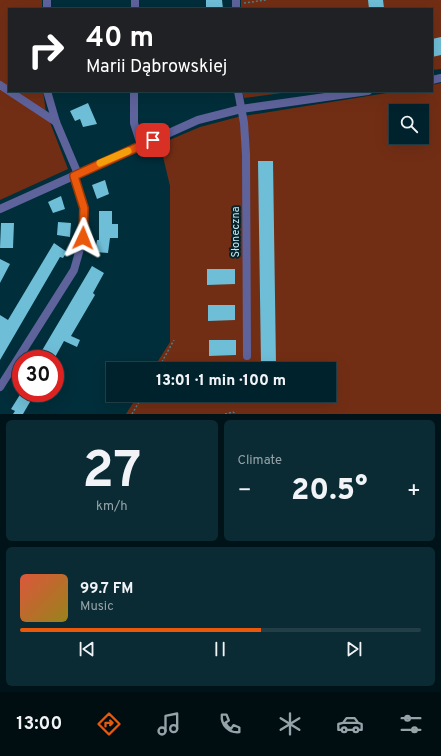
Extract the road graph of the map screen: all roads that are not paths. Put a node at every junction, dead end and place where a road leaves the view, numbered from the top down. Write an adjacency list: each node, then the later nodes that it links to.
1 (11, 92): 7 (street)
2 (47, 92): 7 (street)
3 (134, 92): 8 (street)
4 (238, 92): 6 (street, Słoneczna)
5 (361, 92): 6 (street)
6 (241, 109): 8 (street); 11 (street, Słoneczna)
7 (56, 122): 9 (street)
8 (141, 145): 9 (street)
9 (76, 175): 10 (street); 12 (street)
10 (0, 209)
11 (247, 356)
12 (0, 387)

